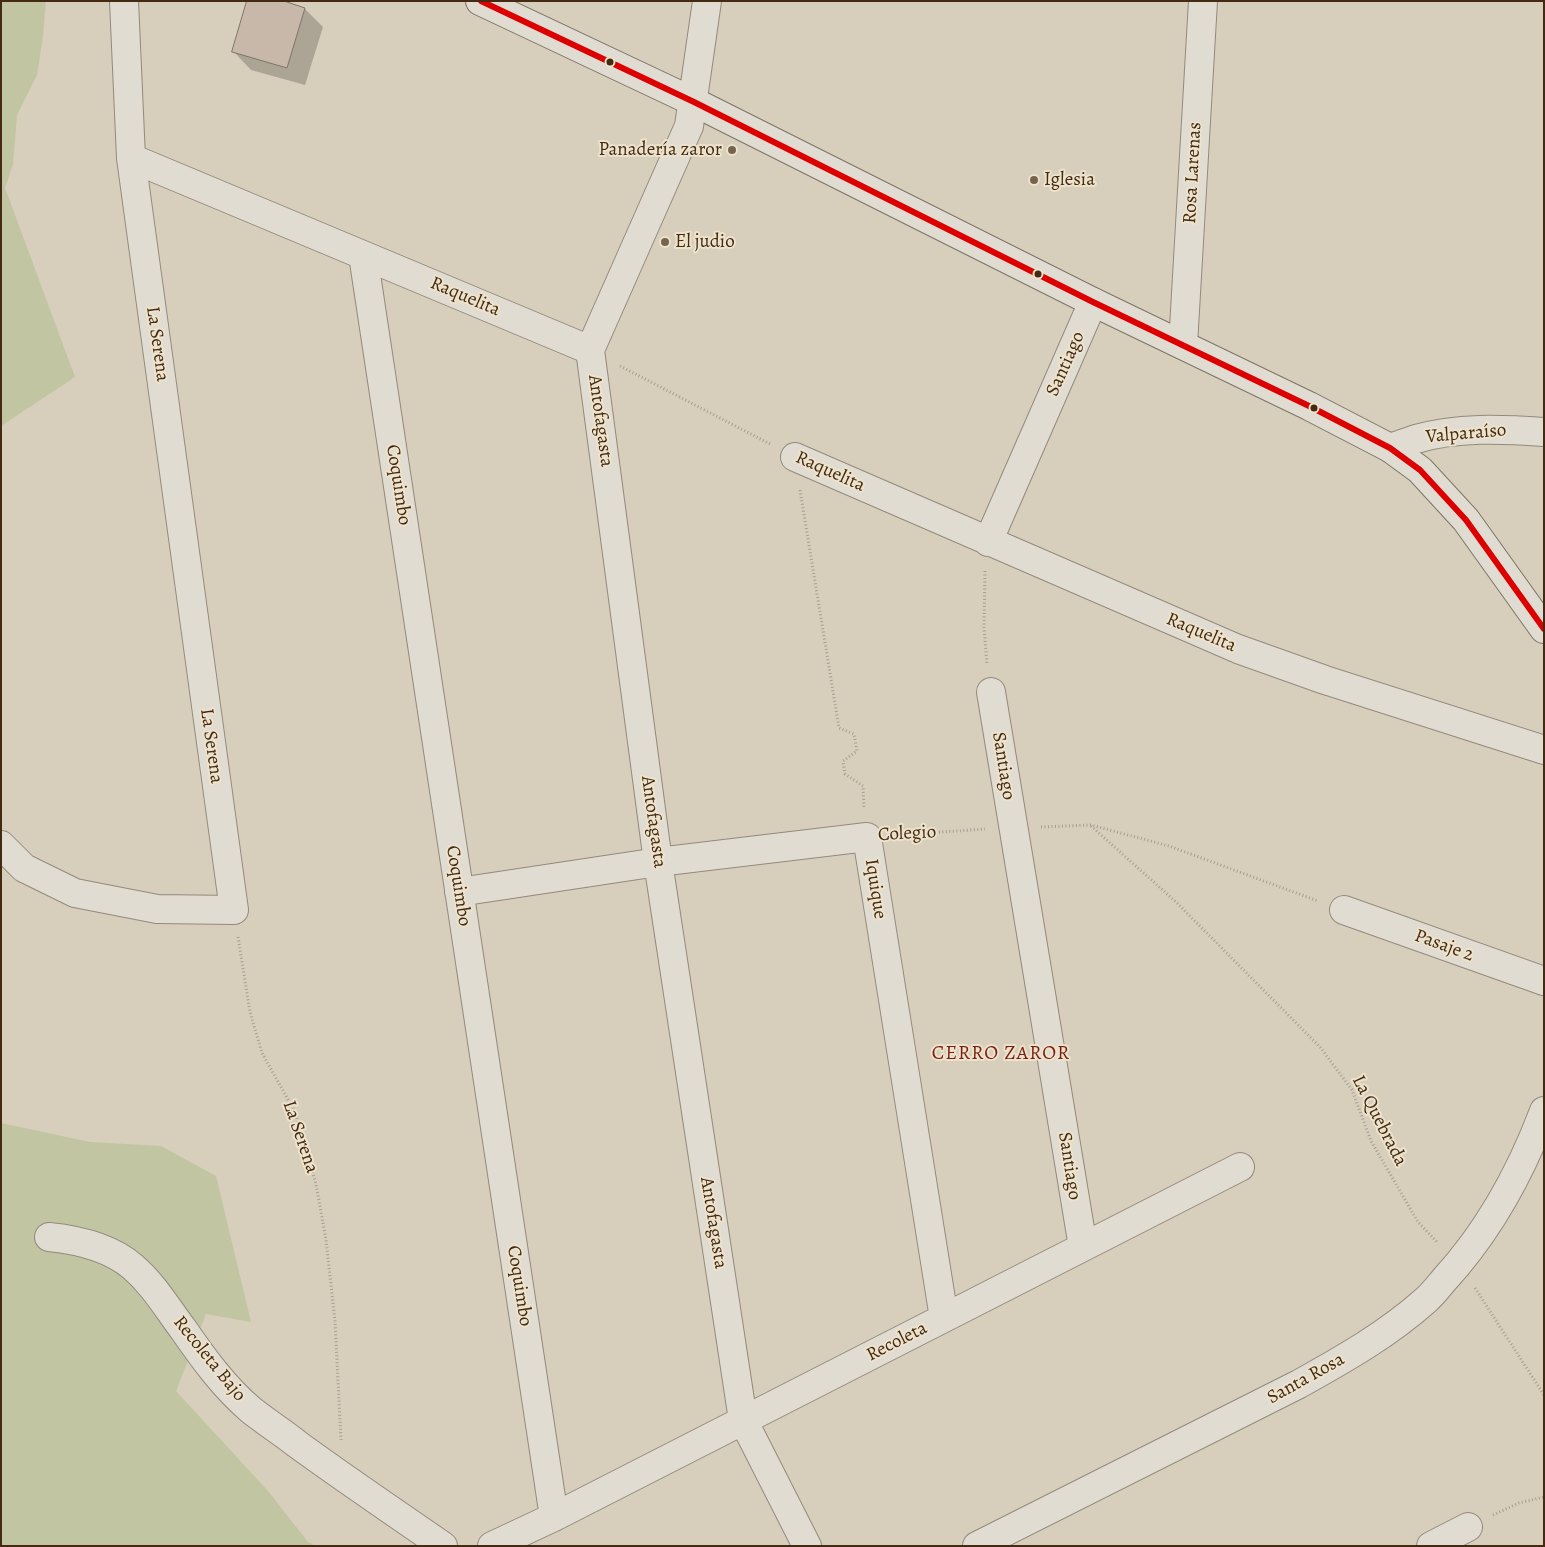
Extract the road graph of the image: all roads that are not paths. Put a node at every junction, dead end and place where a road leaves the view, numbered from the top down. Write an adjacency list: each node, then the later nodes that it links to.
1 (124, 1): 6 (street, La Serena)
2 (480, 1): 5 (street)
3 (707, 1): 5 (street, Antofagasta)
4 (1203, 1): 9 (street, Rosa Larenas)
5 (694, 102): 8 (street); 10 (street, Antofagasta)
6 (131, 158): 7 (street, Raquelita); 19 (street, La Serena)
7 (363, 255): 10 (street, Raquelita); 21 (street, Coquimbo)
8 (1093, 302): 9 (street); 14 (street, Santiago)
9 (1184, 345): 12 (street)
10 (590, 350): 20 (street, Antofagasta)
11 (1544, 432): 12 (street, Valparaíso)
12 (1390, 448): 15 (street)
13 (795, 457): 14 (street, Raquelita)
14 (988, 542): 17 (street, Raquelita)
15 (1544, 629)
16 (991, 692): 27 (street, Santiago)
17 (1544, 750)
18 (867, 837): 20 (street, Colegio); 28 (street, Iquique)
19 (1, 845)
20 (658, 862): 21 (street, Colegio); 29 (street, Antofagasta)
21 (459, 892): 30 (street, Coquimbo)
22 (1344, 910): 23 (street, Pasaje 2)
23 (1544, 981)
24 (1544, 1111): 35 (street, Santa Rosa)
25 (1240, 1167): 27 (street, Recoleta)
26 (49, 1237): 32 (street, Recoleta Bajo)
27 (1083, 1247): 28 (street, Recoleta)
28 (944, 1318): 29 (street, Recoleta)
29 (743, 1420): 30 (street, Recoleta); 34 (street, Antofagasta)
30 (554, 1517): 33 (street)
31 (1468, 1527): 36 (street)
32 (443, 1546)
33 (492, 1546)
34 (807, 1546)
35 (977, 1546)
36 (1431, 1546)

